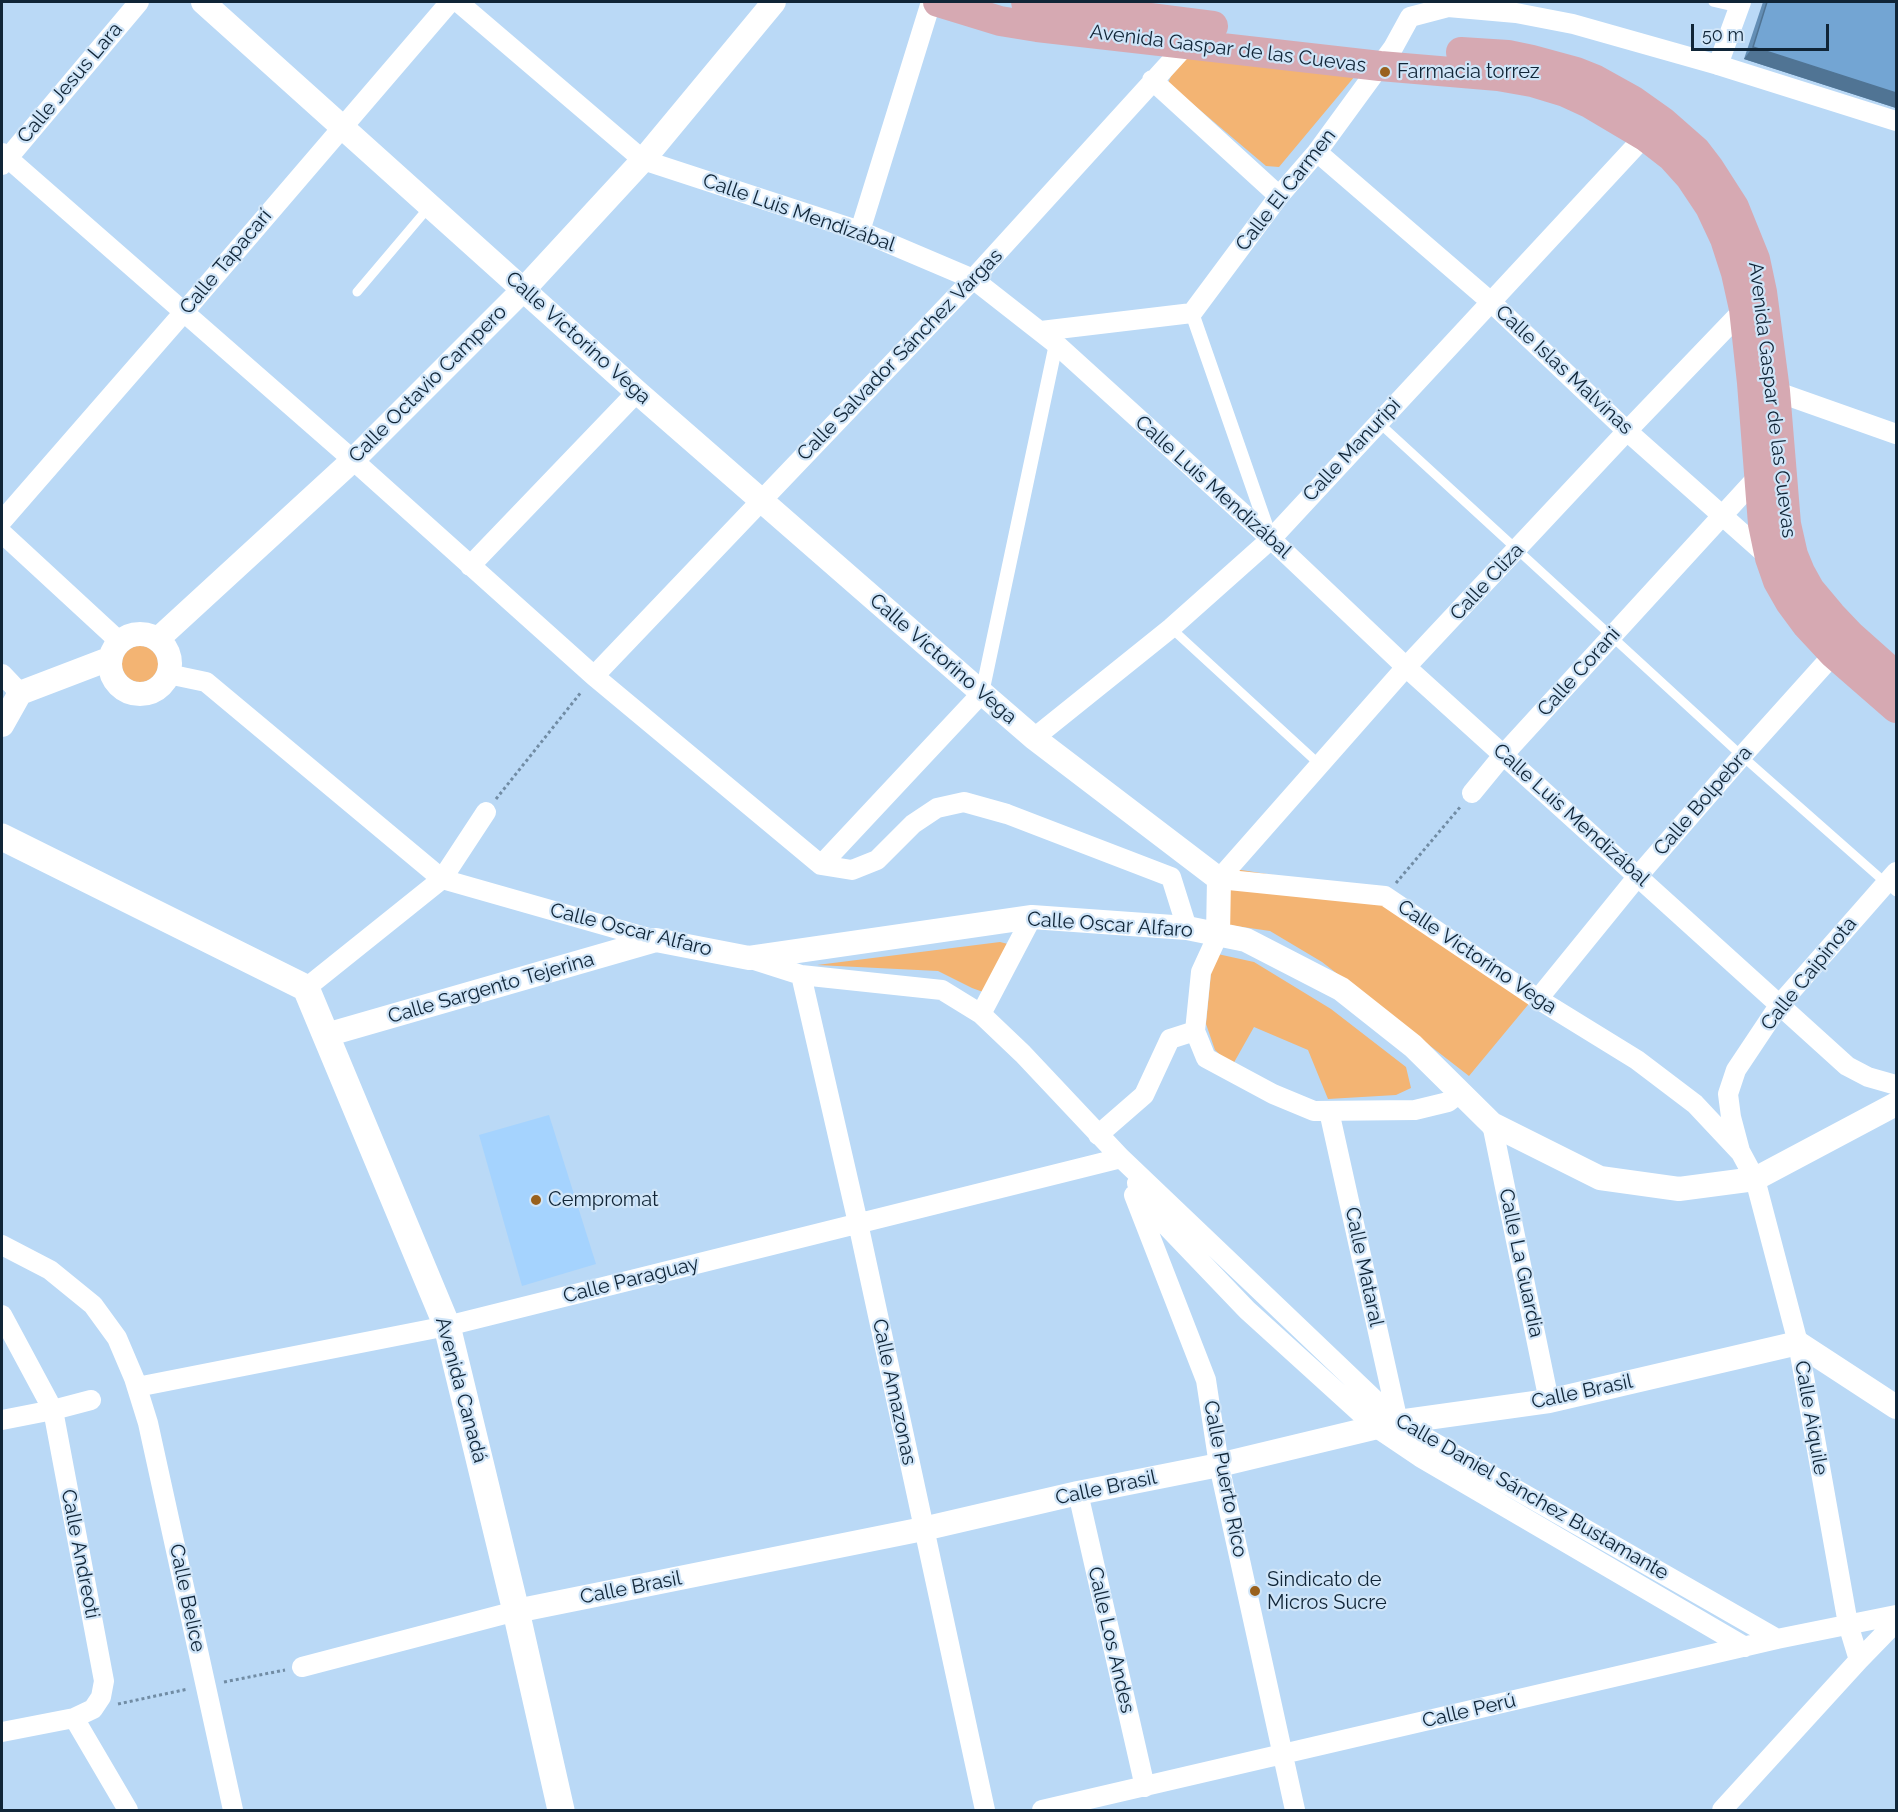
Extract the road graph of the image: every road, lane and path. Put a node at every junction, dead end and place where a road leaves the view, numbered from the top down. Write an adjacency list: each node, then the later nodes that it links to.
1 (139, 2): 19 (street, Calle Jesus Lara)
2 (204, 2): 16 (street, Calle Victorino Vega)
3 (450, 2): 16 (street, Calle Tapacarí)
4 (458, 2): 20 (street, Calle Luis Mendizábal)
5 (774, 2): 20 (street, Calle Octavio Campero)
6 (931, 2): 23 (street)
7 (938, 2): 11 (main road, Avenida Gaspar de las Cuevas)
8 (1026, 2): 11 (main road, Avenida Gaspar de las Cuevas)
9 (1713, 2): 10 (lane)
10 (1740, 5): 13 (street)
11 (1189, 34): 12 (main road, Avenida Gaspar de las Cuevas); 14 (street, Calle Salvador Sánchez Vargas)
12 (1386, 57): 13 (street, Calle El Carmen); 17 (main road, Avenida Gaspar de las Cuevas); 18 (street, Calle El Carmen); 27 (main road, Avenida Gaspar de las Cuevas)
13 (1718, 66): 15 (street)
14 (1152, 80): 21 (street); 24 (street, Calle Salvador Sánchez Vargas)
15 (1896, 121)
16 (342, 126): 22 (street, Calle Victorino Vega); 29 (street, Calle Tapacarí)
17 (1646, 136): 27 (main road, Avenida Gaspar de las Cuevas); 28 (street, Calle Manuripi)
18 (1317, 152): 21 (street, Calle El Carmen); 28 (street, Calle Islas Malvinas)
19 (4, 159): 29 (street)
20 (643, 160): 23 (street, Calle Luis Mendizábal); 25 (street, Calle Octavio Campero)
21 (1279, 196): 30 (street, Calle El Carmen)
22 (430, 205): 25 (street, Calle Victorino Vega); 26 (lane)
23 (860, 231): 24 (street, Calle Luis Mendizábal)
24 (974, 279): 31 (street, Calle Luis Mendizábal); 40 (street, Calle Salvador Sánchez Vargas)
25 (524, 289): 34 (street, Calle Victorino Vega); 38 (street, Calle Octavio Campero)
26 (357, 292)
27 (1753, 301): 33 (main road, Avenida Gaspar de las Cuevas); 36 (street, Calle Cliza)
28 (1491, 302): 35 (street, Calle Manuripi); 36 (street, Calle Islas Malvinas)
29 (184, 312): 38 (street); 42 (street, Calle Tapacarí)
30 (1192, 313): 31 (street); 44 (street)
31 (1041, 331): 32 (street, Calle Luis Mendizábal)
32 (1056, 344): 44 (street, Calle Luis Mendizábal); 60 (street)
33 (1763, 387): 37 (street); 39 (main road, Avenida Gaspar de las Cuevas)
34 (637, 392): 40 (street, Calle Victorino Vega); 47 (street)
35 (1378, 422): 44 (street, Calle Manuripi); 45 (lane)
36 (1628, 431): 41 (street, Calle Islas Malvinas); 45 (street, Calle Cliza)
37 (1896, 434)
38 (353, 460): 47 (street); 51 (street, Calle Octavio Campero)
39 (1770, 465): 41 (street, Calle Corani); 46 (main road, Avenida Gaspar de las Cuevas); 48 (main road, Avenida Gaspar de las Cuevas)
40 (760, 501): 57 (street, Calle Salvador Sánchez Vargas); 60 (street, Calle Victorino Vega)
41 (1722, 515): 46 (street, Calle Islas Malvinas); 50 (street, Calle Corani)
42 (2, 521)
43 (2, 533): 53 (street)
44 (1271, 539): 49 (street, Calle Manuripi); 54 (street, Calle Luis Mendizábal)
45 (1516, 550): 50 (lane); 54 (street, Calle Cliza)
46 (1770, 558): 48 (street, Calle Islas Malvinas); 52 (main road, Avenida Gaspar de las Cuevas)
47 (470, 566): 57 (street)
48 (1810, 590): 52 (main road, Avenida Gaspar de las Cuevas)
49 (1171, 628): 63 (street, Calle Manuripi); 66 (lane)
50 (1612, 636): 64 (street, Calle Corani); 65 (lane)
51 (158, 639): 53 (street); 56 (street)
52 (1842, 645): 58 (main road, Avenida Gaspar de las Cuevas); 61 (main road, Avenida Gaspar de las Cuevas); 65 (street, Calle Bolpebra)
53 (114, 650): 56 (street); 59 (street)
54 (1406, 667): 64 (street, Calle Luis Mendizábal); 66 (street, Calle Cliza)
55 (2, 674): 59 (street)
56 (168, 674): 72 (street, Calle Oscar Alfaro)
57 (594, 676): 68 (path); 70 (street)
58 (1896, 676)
59 (20, 693): 62 (street)
60 (982, 693): 63 (street, Calle Victorino Vega); 70 (street)
61 (1896, 708)
62 (2, 725)
63 (1035, 738): 73 (street, Calle Victorino Vega)
64 (1504, 754): 67 (street, Calle Corani); 71 (street, Calle Luis Mendizábal)
65 (1742, 756): 71 (street, Calle Bolpebra); 74 (lane)
66 (1319, 764): 73 (street, Calle Cliza)
67 (1472, 793): 75 (path)
68 (486, 812): 72 (street)
69 (2, 837): 82 (main road)
70 (820, 865): 77 (street)
71 (1638, 876): 83 (street, Calle Bolpebra); 84 (street, Calle Luis Mendizábal)
72 (442, 879): 79 (street, Calle Oscar Alfaro); 82 (street)
73 (1219, 879): 75 (street, Calle Victorino Vega); 78 (street)
74 (1893, 882): 84 (street, Calle Caipinota)
75 (1385, 896): 83 (street, Calle Victorino Vega)
76 (1032, 917): 77 (street, Calle Oscar Alfaro); 80 (street, Calle Oscar Alfaro); 85 (street)
77 (1187, 928): 78 (street, Calle Oscar Alfaro)
78 (1218, 935): 86 (street); 89 (street, Calle Oscar Alfaro)
79 (656, 940): 80 (street, Calle Oscar Alfaro); 87 (street, Calle Sargento Tejerina)
80 (749, 958): 81 (street, Calle Daniel Sánchez Bustamante)
81 (801, 975): 85 (street, Calle Daniel Sánchez Bustamante); 97 (street, Calle Amazonas)
82 (306, 988): 87 (main road, Avenida Canadá)
83 (1538, 999): 94 (street, Calle Victorino Vega)
84 (1780, 1004): 88 (street, Calle Luis Mendizábal); 94 (street, Calle Caipinota)
85 (981, 1014): 93 (street, Calle Daniel Sánchez Bustamante)
86 (1195, 1032): 91 (street); 93 (street)
87 (326, 1035): 100 (main road, Avenida Canadá)
88 (1896, 1085)
89 (1460, 1093): 91 (street); 92 (street, Calle Oscar Alfaro)
90 (1896, 1104): 96 (street, Calle Oscar Alfaro)
91 (1329, 1111): 108 (street, Calle Mataral)
92 (1492, 1125): 96 (street, Calle Oscar Alfaro); 104 (street, Calle La Guardia)
93 (1098, 1135): 95 (street, Calle Daniel Sánchez Bustamante)
94 (1741, 1153): 96 (street, Calle Victorino Vega)
95 (1121, 1158): 97 (street, Calle Paraguay); 108 (street, Calle Daniel Sánchez Bustamante); 109 (street, Calle Puerto Rico)
96 (1755, 1179): 101 (street, Calle Aiquile)
97 (858, 1223): 100 (street, Calle Paraguay); 111 (street, Calle Amazonas)
98 (2, 1245): 102 (street, Calle Belice)
99 (2, 1315): 106 (street, Calle Andreoti)
100 (447, 1326): 102 (street, Calle Paraguay); 112 (main road, Avenida Canadá)
101 (1798, 1343): 104 (street, Calle Brasil); 105 (street); 115 (street, Calle Aiquile)
102 (137, 1387): 125 (street, Calle Belice)
103 (91, 1400): 106 (street)
104 (1549, 1401): 108 (street, Calle Brasil)
105 (1896, 1407)
106 (53, 1410): 107 (street); 120 (street, Calle Andreoti)
107 (2, 1420)
108 (1388, 1425): 109 (street, Calle Brasil); 116 (street, Calle Daniel Sánchez Bustamante); 117 (street, Calle Daniel Sánchez Bustamante)
109 (1219, 1466): 110 (street, Calle Brasil); 122 (street, Calle Puerto Rico)
110 (1078, 1493): 111 (street, Calle Brasil); 123 (street, Calle Los Andes)
111 (923, 1529): 112 (street, Calle Brasil); 127 (street, Calle Amazonas)
112 (516, 1611): 119 (street, Calle Brasil); 126 (main road, Avenida Canadá)
113 (1896, 1615): 115 (street, Calle Perú)
114 (1896, 1622): 118 (street)
115 (1848, 1624): 116 (street, Calle Perú); 118 (street, Calle Aiquile)
116 (1777, 1639): 117 (street, Calle Perú)
117 (1745, 1647): 122 (street, Calle Perú)
118 (1859, 1660): 130 (street)
119 (302, 1667)
120 (74, 1718): 121 (street, Calle Andreoti); 124 (street)
121 (2, 1732)
122 (1283, 1755): 123 (street, Calle Perú); 129 (street, Calle Puerto Rico)
123 (1145, 1787): 128 (street, Calle Perú)
124 (128, 1810)
125 (233, 1810)
126 (561, 1810)
127 (985, 1810)
128 (1042, 1810)
129 (1294, 1810)
130 (1722, 1810)

